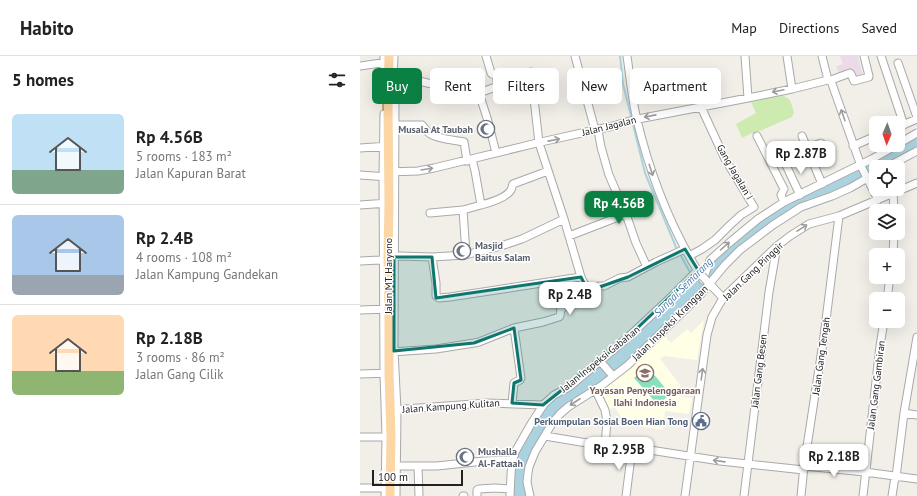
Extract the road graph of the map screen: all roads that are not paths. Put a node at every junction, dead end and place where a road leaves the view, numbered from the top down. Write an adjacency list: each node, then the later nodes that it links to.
1 (486, 56): 14 (street)
2 (575, 56): 29 (street)
3 (627, 56): 26 (street)
4 (745, 56): 17 (street)
5 (787, 56): 16 (street)
6 (822, 56): 15 (street)
7 (864, 56): 15 (street, Jalan Jagalan)
8 (881, 56): 24 (street)
9 (388, 58): 11 (street); 12 (street); 13 (main road, Jalan MT. Haryono)
10 (898, 64): 25 (street)
11 (360, 66)
12 (388, 68)
13 (389, 68)
14 (493, 74)
15 (830, 80): 16 (street, Jalan Jagalan); 37 (street, one-way to 15)
16 (792, 89): 17 (street, Jalan Jagalan, one-way to 17)
17 (748, 98): 23 (street, Jalan Jagalan)
18 (386, 104): 28 (main road, Jalan MT. Haryono)
19 (386, 104): 40 (street)
20 (391, 104): 28 (street)
21 (483, 104): 43 (street)
22 (534, 104): 36 (street)
23 (701, 107): 26 (street, Jalan Jagalan, one-way to 26); 73 (street, Gang Jagalan I)
24 (898, 116)
25 (917, 118): 27 (street)
26 (635, 119): 29 (street, Jalan Jagalan); 73 (street, one-way to 73)
27 (905, 124)
28 (391, 125): 40 (main road, Jalan MT. Haryono); 44 (street)
29 (596, 130): 36 (street, Jalan Jagalan, one-way to 29); 67 (street)
30 (917, 133): 34 (street)
31 (757, 136): 56 (street)
32 (802, 136): 39 (street)
33 (869, 139): 37 (street)
34 (905, 140)
35 (821, 142): 39 (street)
36 (539, 143): 43 (street, Jalan Jagalan); 48 (street)
37 (853, 146): 47 (street)
38 (360, 148): 40 (street)
39 (807, 148): 54 (street)
40 (389, 151): 49 (main road, Jalan MT. Haryono)
41 (917, 151): 45 (street)
42 (884, 152): 47 (street)
43 (496, 153): 44 (street, Jalan Jagalan)
44 (469, 160): 49 (street, Jalan Jagalan, one-way to 44); 64 (street)
45 (900, 160)
46 (785, 163): 57 (street)
47 (861, 166): 52 (street); 54 (street)
48 (548, 171): 64 (street); 69 (street)
49 (389, 174): 50 (street, Jalan Jagalan); 61 (main road, Jalan MT. Haryono); 70 (street)
50 (360, 175)
51 (869, 176): 52 (street, Jalan Inspeksi Kranggan)
52 (866, 178): 59 (street); 82 (street, Jalan Inspeksi Kranggan)
53 (917, 183): 55 (street, Jalan Gang Pinggir)
54 (822, 184): 57 (street)
55 (905, 188)
56 (784, 189): 57 (street); 60 (street)
57 (797, 196): 60 (street)
58 (885, 196): 59 (street, Jalan Gang Pinggir)
59 (880, 198): 63 (street); 68 (street, Jalan Gang Pinggir)
60 (784, 202): 79 (street, one-way to 60)
61 (386, 203): 62 (street); 70 (main road, Jalan MT. Haryono); 76 (street)
62 (360, 204)
63 (887, 204)
64 (481, 205): 65 (street)
65 (463, 210): 66 (street); 74 (street)
66 (430, 214)
67 (626, 214): 71 (street); 78 (street)
68 (839, 216): 72 (street, Jalan Gang Pinggir, one-way to 68); 112 (street, Jalan Gang Tengah)
69 (564, 219): 71 (street); 74 (street)
70 (391, 231): 76 (main road, Jalan MT. Haryono)
71 (570, 236): 80 (street)
72 (777, 246): 84 (street, Jalan Gang Pinggir); 109 (street, Jalan Gang Besen)
73 (683, 252): 78 (street); 79 (street)
74 (466, 254): 75 (street)
75 (432, 257): 76 (street); 80 (street)
76 (388, 258): 77 (street); 81 (main road, Jalan MT. Haryono)
77 (360, 261)
78 (647, 267): 83 (street)
79 (697, 272): 82 (street, bridge); 92 (street, Jalan Inspeksi Gabahan)
80 (581, 277): 83 (street)
81 (389, 279): 85 (main road, Jalan MT. Haryono); 91 (street)
82 (708, 283): 84 (street); 95 (street, Jalan Inspeksi Kranggan)
83 (588, 291): 88 (street)
84 (723, 298): 107 (street, Jalan Gang Pinggir, one-way to 84)
85 (386, 309): 86 (street); 87 (main road, Jalan MT. Haryono)
86 (360, 310)
87 (386, 326): 91 (main road, Jalan MT. Haryono); 93 (street)
88 (514, 328): 91 (street); 97 (street, Jalan Kampung Kulitan)
89 (883, 328): 113 (street, Jalan Gang Gambiran)
90 (917, 337): 100 (street)
91 (391, 352): 93 (main road, Jalan MT. Haryono); 99 (street)
92 (600, 362): 95 (street); 98 (street, Jalan Inspeksi Gabahan)
93 (386, 373): 94 (street); 99 (main road, Jalan MT. Haryono); 104 (street)
94 (360, 374)
95 (613, 375): 96 (street, Jalan Inspeksi Kranggan)
96 (595, 389): 102 (street, Jalan Inspeksi Kranggan, one-way to 102); 105 (street)
97 (512, 403): 98 (street, Jalan Kampung Kulitan); 99 (street, Jalan Kampung Kulitan)
98 (543, 405): 108 (street)
99 (394, 410): 104 (main road, Jalan MT. Haryono); 110 (street)
100 (904, 413): 101 (street); 114 (street)
101 (917, 415)
102 (546, 436): 105 (street); 123 (street, Jalan Inspeksi Kranggan)
103 (360, 437): 104 (street)
104 (388, 437): 110 (main road, Jalan MT. Haryono); 117 (street)
105 (605, 446): 106 (street)
106 (632, 449): 107 (street); 124 (street)
107 (690, 456): 109 (street, one-way to 107); 125 (street, Jalan Gang Pinggir)
108 (513, 460): 111 (street); 119 (street)
109 (747, 464): 112 (street); 126 (street, Jalan Gang Besen)
110 (394, 466): 111 (street); 117 (main road, Jalan MT. Haryono); 120 (street)
111 (418, 466): 121 (street)
112 (804, 468): 113 (street); 127 (street, Jalan Gang Tengah)
113 (865, 472): 114 (street); 128 (street, Jalan Gang Gambiran)
114 (895, 477): 115 (street); 129 (street)
115 (917, 479)
116 (360, 488): 117 (street)
117 (387, 492)
118 (501, 492): 119 (street); 122 (street)
119 (510, 493)
120 (396, 496)
121 (419, 496)
122 (477, 496)
123 (530, 496)
124 (626, 496)
125 (685, 496)
126 (744, 496)
127 (801, 496)
128 (862, 496)
129 (892, 496)

